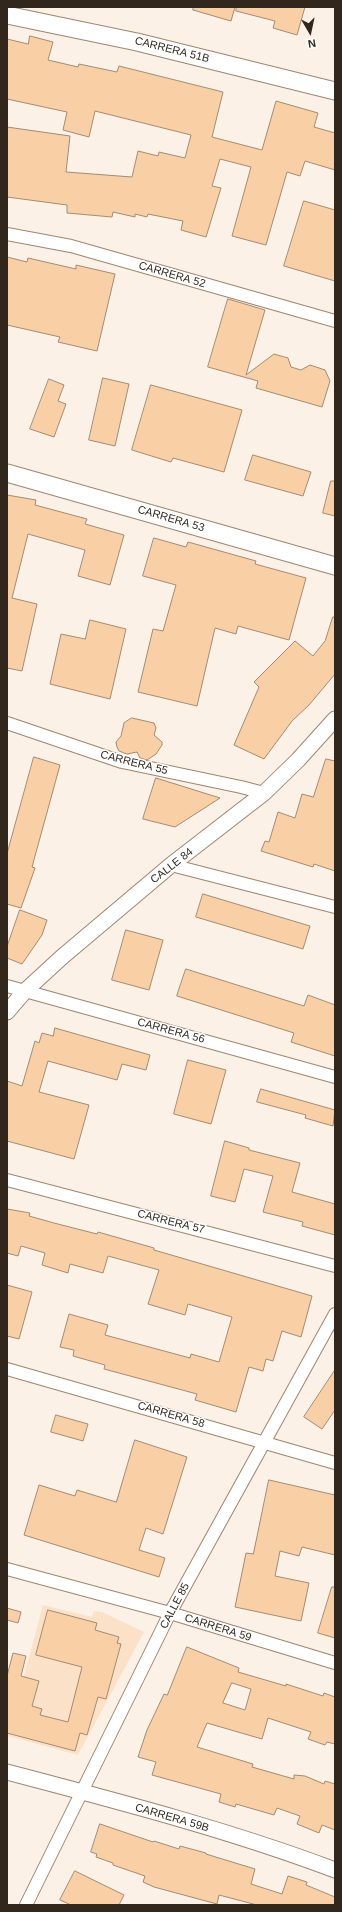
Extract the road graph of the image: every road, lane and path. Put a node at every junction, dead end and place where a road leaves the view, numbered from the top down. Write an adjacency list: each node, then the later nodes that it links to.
1 (7, 15): 2 (main road, CARRERA 51B)
2 (335, 91)
3 (7, 234): 4 (street, CARRERA 52)
4 (335, 321)
5 (7, 473): 6 (main road, CARRERA 53)
6 (335, 566)
7 (335, 718): 9 (street, CALLE 84)
8 (7, 723): 10 (street, CARRERA 55)
9 (330, 733): 10 (street, CALLE 84)
10 (264, 793): 11 (street, CALLE 84)
11 (171, 865): 12 (street); 14 (street, CALLE 84)
12 (335, 907)
13 (7, 986): 14 (street, CARRERA 56)
14 (25, 991): 15 (street, CALLE 84); 16 (street, CARRERA 56)
15 (7, 1012)
16 (335, 1077)
17 (7, 1180): 18 (street, CARRERA 57)
18 (335, 1266)
19 (335, 1314): 21 (street, CALLE 85)
20 (7, 1370): 21 (street, CARRERA 58)
21 (264, 1441): 22 (street, CARRERA 58); 24 (street, CALLE 85)
22 (335, 1463)
23 (7, 1569): 24 (street, CARRERA 59)
24 (170, 1614): 25 (street, CARRERA 59); 27 (street, CALLE 85)
25 (335, 1663)
26 (7, 1772): 27 (street, CARRERA 59B)
27 (83, 1792): 28 (street, CARRERA 59B); 29 (street, CALLE 85)
28 (335, 1870)
29 (26, 1905)

